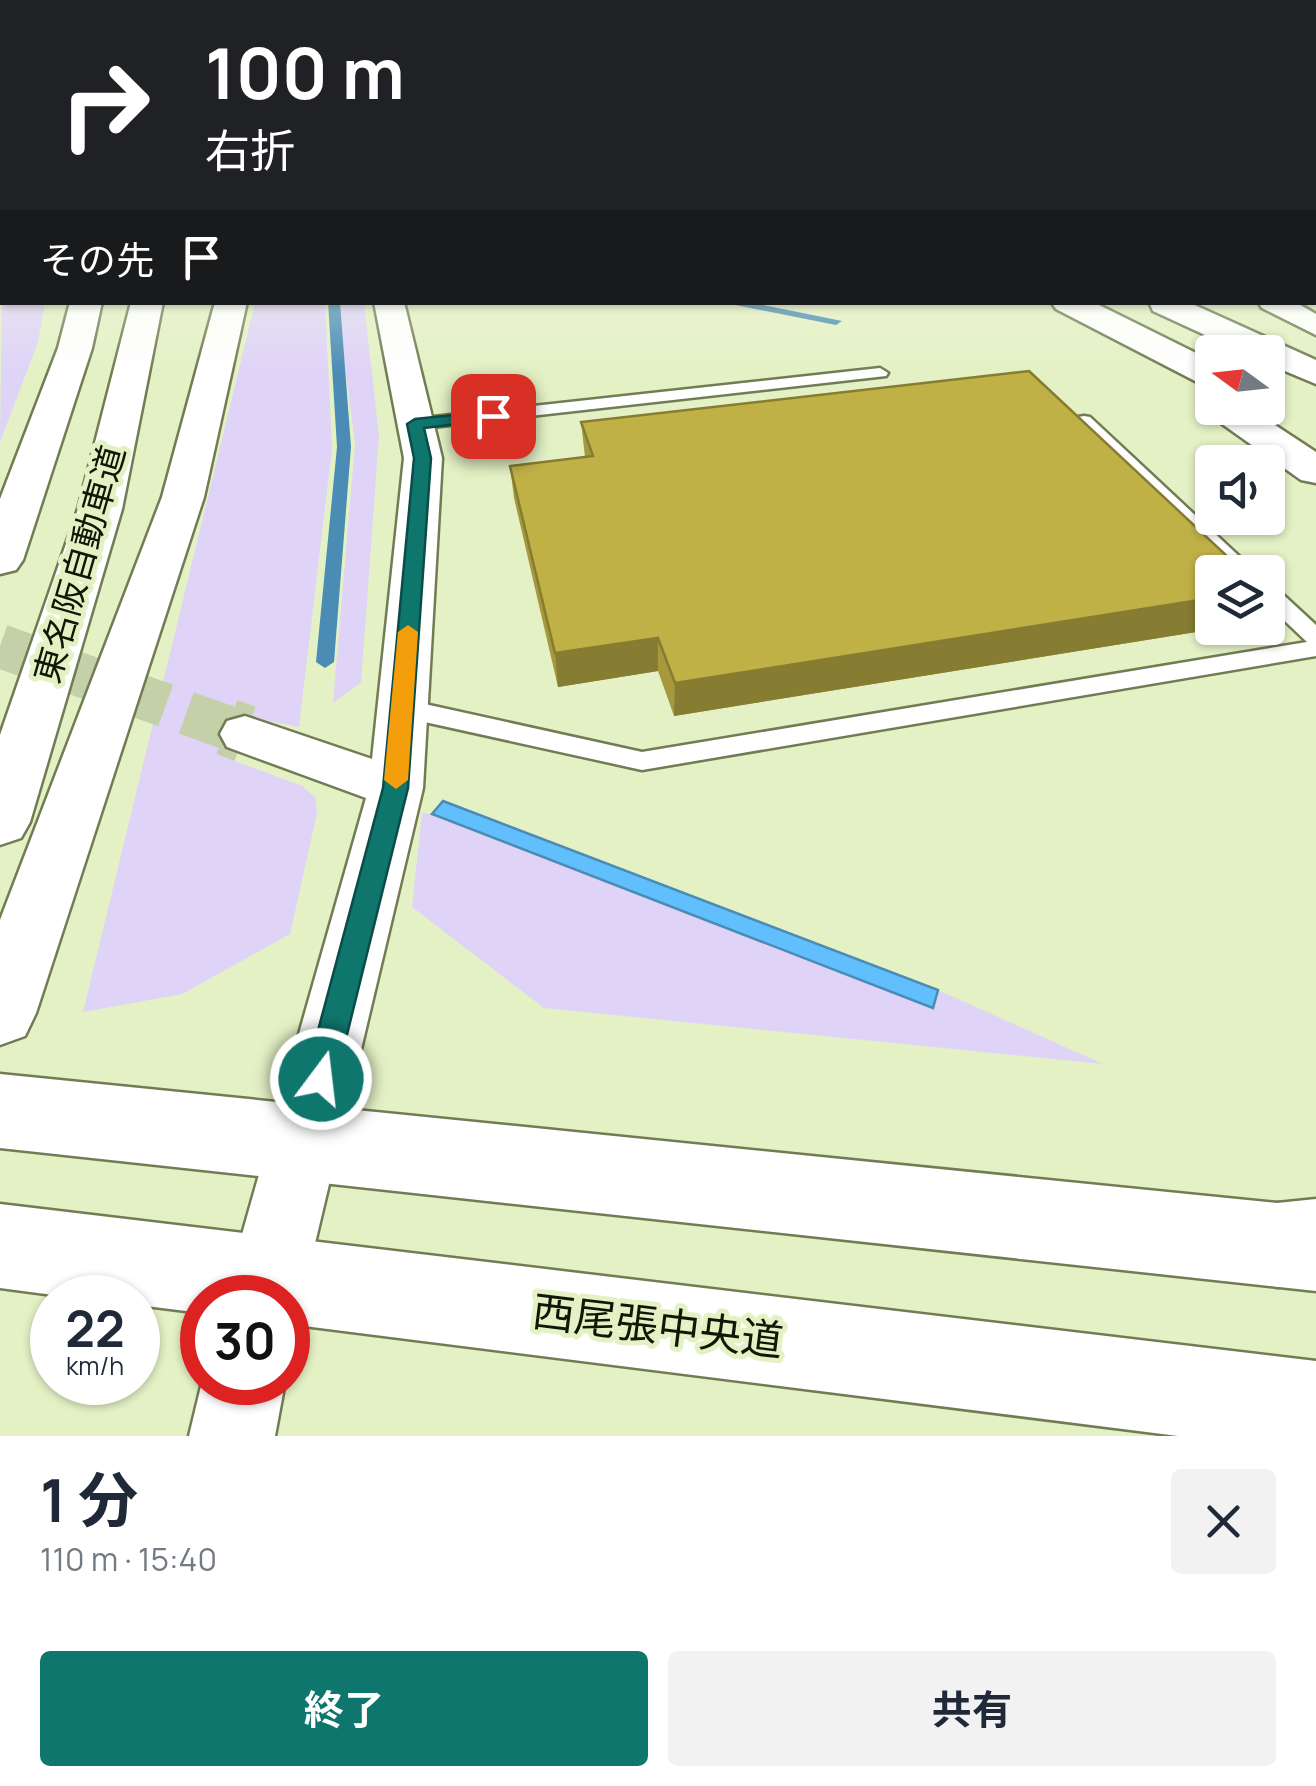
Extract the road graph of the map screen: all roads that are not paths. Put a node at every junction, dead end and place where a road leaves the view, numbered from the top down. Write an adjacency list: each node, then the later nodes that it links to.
1 (72, 305): 12 (main road)
2 (85, 305): 12 (main road, 東名阪自動車道)
3 (146, 305): 33 (main road, 東名阪自動車道)
4 (230, 305): 34 (main road)
5 (390, 305): 21 (street)
6 (1165, 305): 11 (main road)
7 (1166, 305): 14 (main road)
8 (1278, 305): 10 (street)
9 (1083, 311): 13 (main road); 17 (main road)
10 (1316, 326)
11 (1217, 335)
12 (75, 348): 26 (main road, 東名阪自動車道)
13 (1195, 367)
14 (1316, 372)
15 (880, 373): 21 (lane)
16 (1285, 376): 18 (main road)
17 (1195, 387)
18 (1316, 394)
19 (1285, 413): 23 (main road)
20 (1084, 421): 25 (lane)
21 (415, 424): 30 (street)
22 (1248, 425): 24 (main road)
23 (1316, 430)
24 (1316, 472)
25 (1228, 555)
26 (0, 560)
27 (1285, 609): 28 (lane)
28 (1316, 638)
29 (1316, 648): 30 (lane)
30 (402, 708): 32 (street)
31 (245, 734): 32 (street)
32 (396, 788): 36 (street)
33 (0, 822)
34 (0, 1013)
35 (0, 1111): 36 (main road)
36 (304, 1143): 37 (main road); 40 (street)
37 (1303, 1245)
38 (0, 1246): 39 (main road, 西尾張中央道)
39 (188, 1275)
40 (269, 1275)
41 (310, 1292): 43 (main road, 西尾張中央道)
42 (239, 1405): 44 (street)
43 (1316, 1407)
44 (232, 1436)

